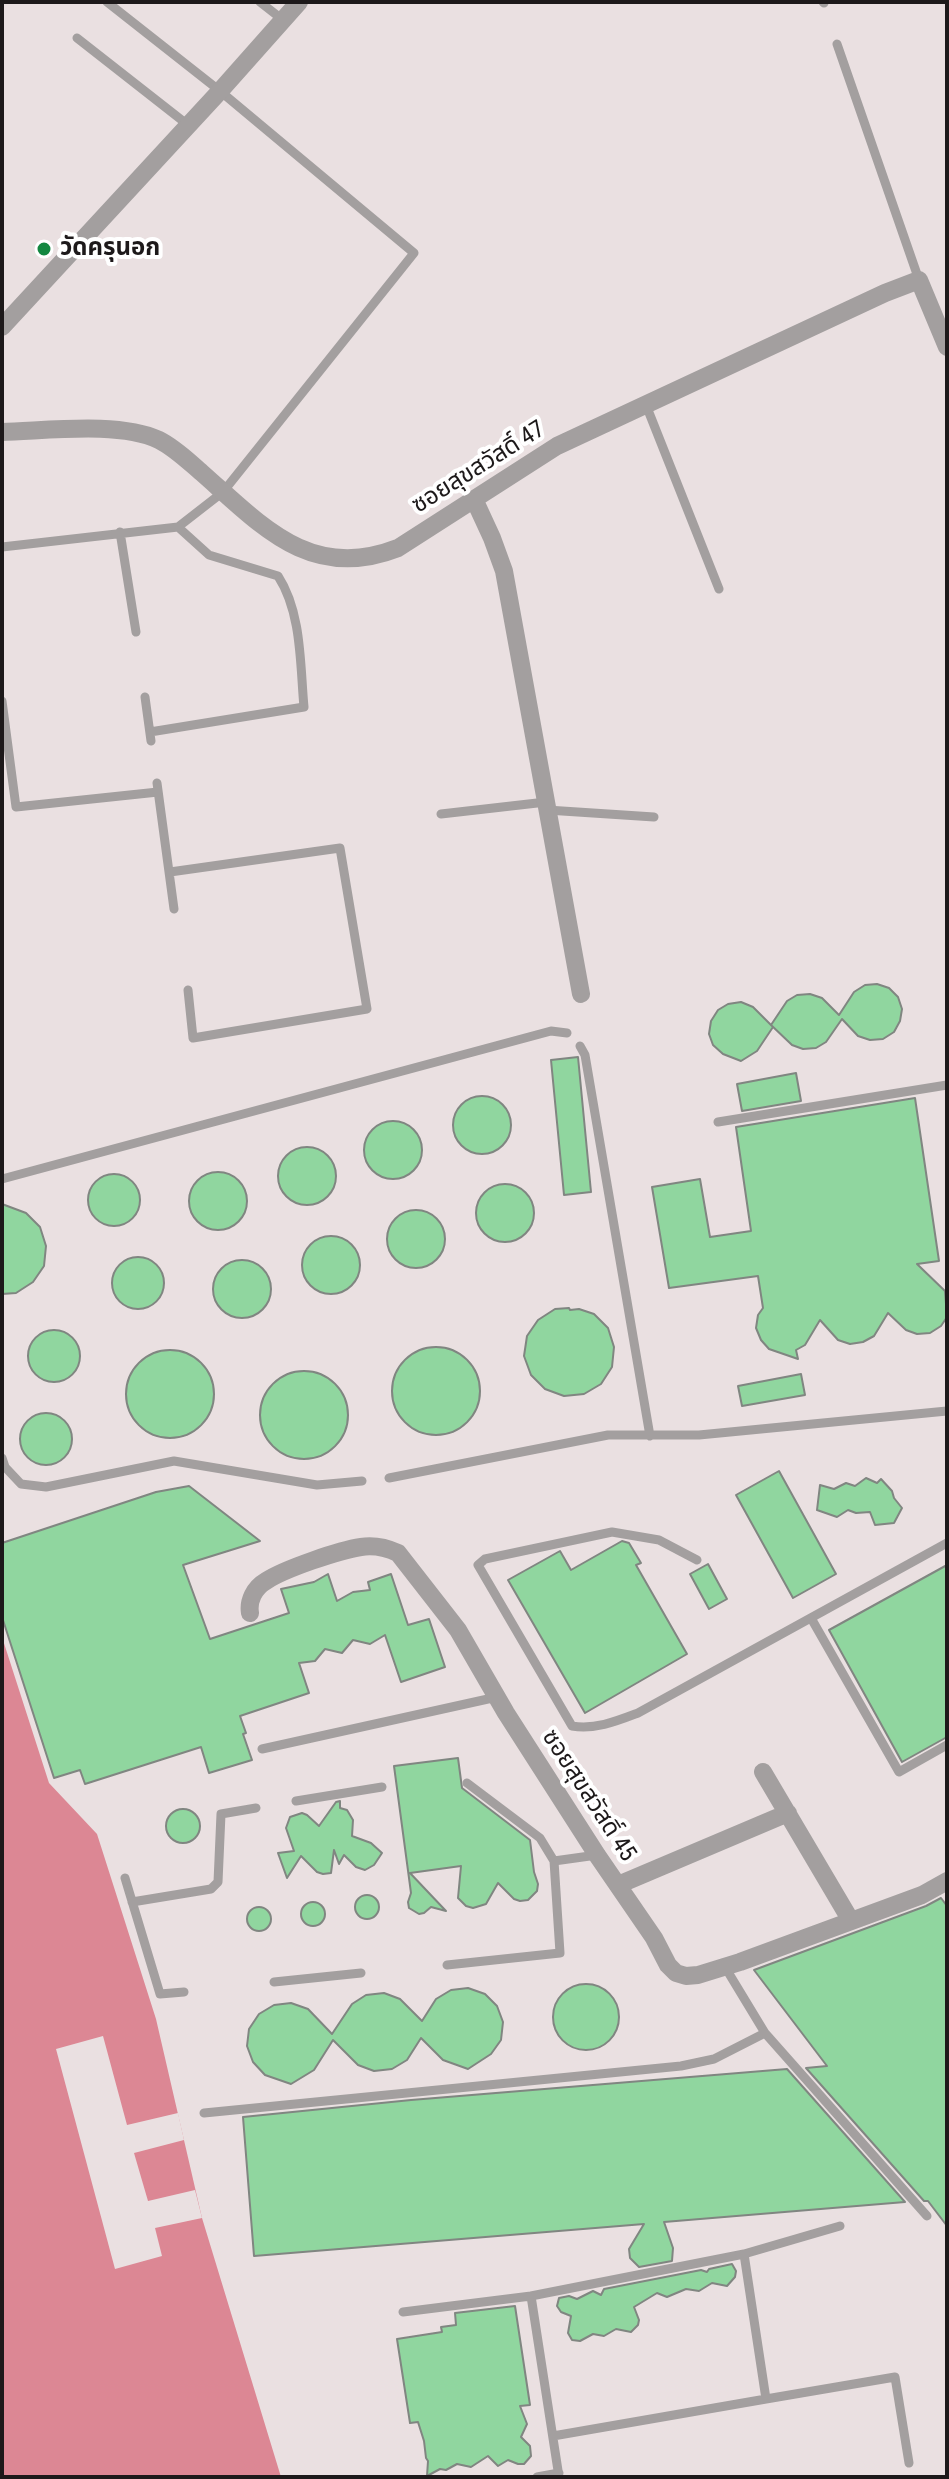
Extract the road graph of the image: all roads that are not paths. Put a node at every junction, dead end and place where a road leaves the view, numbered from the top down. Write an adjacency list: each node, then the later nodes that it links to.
1 (107, 2): 7 (lane)
2 (260, 2): 4 (lane)
3 (299, 2): 4 (street)
4 (283, 20): 7 (street)
5 (77, 38): 8 (lane)
6 (837, 44): 9 (lane)
7 (220, 91): 8 (street); 14 (lane)
8 (188, 125): 10 (street)
9 (919, 280): 11 (street); 12 (street, ซอยสุขสวัสดิ์ 47)
10 (2, 327)
11 (947, 347)
12 (646, 405): 15 (street, ซอยสุขสวัสดิ์ 47); 19 (lane)
13 (2, 432): 14 (street, ซอยสุขสวัสดิ์ 47)
14 (223, 492): 15 (street, ซอยสุขสวัสดิ์ 47); 16 (lane)
15 (474, 499): 23 (street)
16 (178, 527): 17 (lane); 21 (lane)
17 (120, 532): 18 (lane); 20 (lane)
18 (2, 547)
19 (719, 589)
20 (136, 632)
21 (145, 697)
22 (2, 701): 26 (lane)
23 (547, 806): 24 (lane); 25 (lane); 29 (street)
24 (441, 814)
25 (654, 817)
26 (170, 872): 27 (lane); 28 (lane)
27 (174, 909)
28 (188, 990)
29 (581, 994)
30 (567, 1033): 34 (lane)
31 (580, 1046): 36 (lane)
32 (947, 1085): 33 (lane)
33 (718, 1122)
34 (2, 1179)
35 (947, 1411): 36 (lane)
36 (650, 1436): 38 (lane)
37 (2, 1458): 39 (lane)
38 (389, 1478)
39 (362, 1481)
40 (947, 1543): 43 (lane)
41 (697, 1560): 43 (lane)
42 (250, 1613): 44 (street, ซอยสุขสวัสดิ์ 45)
43 (811, 1618): 45 (lane)
44 (497, 1697): 46 (lane); 53 (street, ซอยสุขสวัสดิ์ 45)
45 (947, 1745)
46 (262, 1749)
47 (763, 1772): 52 (street)
48 (467, 1783): 54 (lane)
49 (382, 1787): 50 (lane)
50 (296, 1801)
51 (256, 1808): 58 (lane)
52 (788, 1813): 57 (street); 59 (street)
53 (597, 1855): 54 (lane); 57 (street, ซอยสุขสวัสดิ์ 45)
54 (554, 1861): 60 (lane)
55 (125, 1878): 58 (lane)
56 (947, 1881): 59 (street, ซอยสุขสวัสดิ์ 45)
57 (618, 1885): 61 (street, ซอยสุขสวัสดิ์ 45)
58 (132, 1902): 64 (lane)
59 (851, 1921): 61 (street, ซอยสุขสวัสดิ์ 45)
60 (447, 1965)
61 (725, 1967): 65 (lane)
62 (361, 1973): 63 (lane)
63 (274, 1982)
64 (184, 1992)
65 (765, 2033): 66 (lane); 67 (lane)
66 (204, 2113)
67 (927, 2216)
68 (840, 2226): 69 (lane)
69 (744, 2254): 70 (lane); 72 (lane)
70 (531, 2296): 71 (lane); 73 (lane)
71 (403, 2312)
72 (766, 2399): 73 (lane); 74 (lane)
73 (553, 2436): 75 (lane)
74 (909, 2463)
75 (559, 2475): 76 (lane)
76 (537, 2477)

